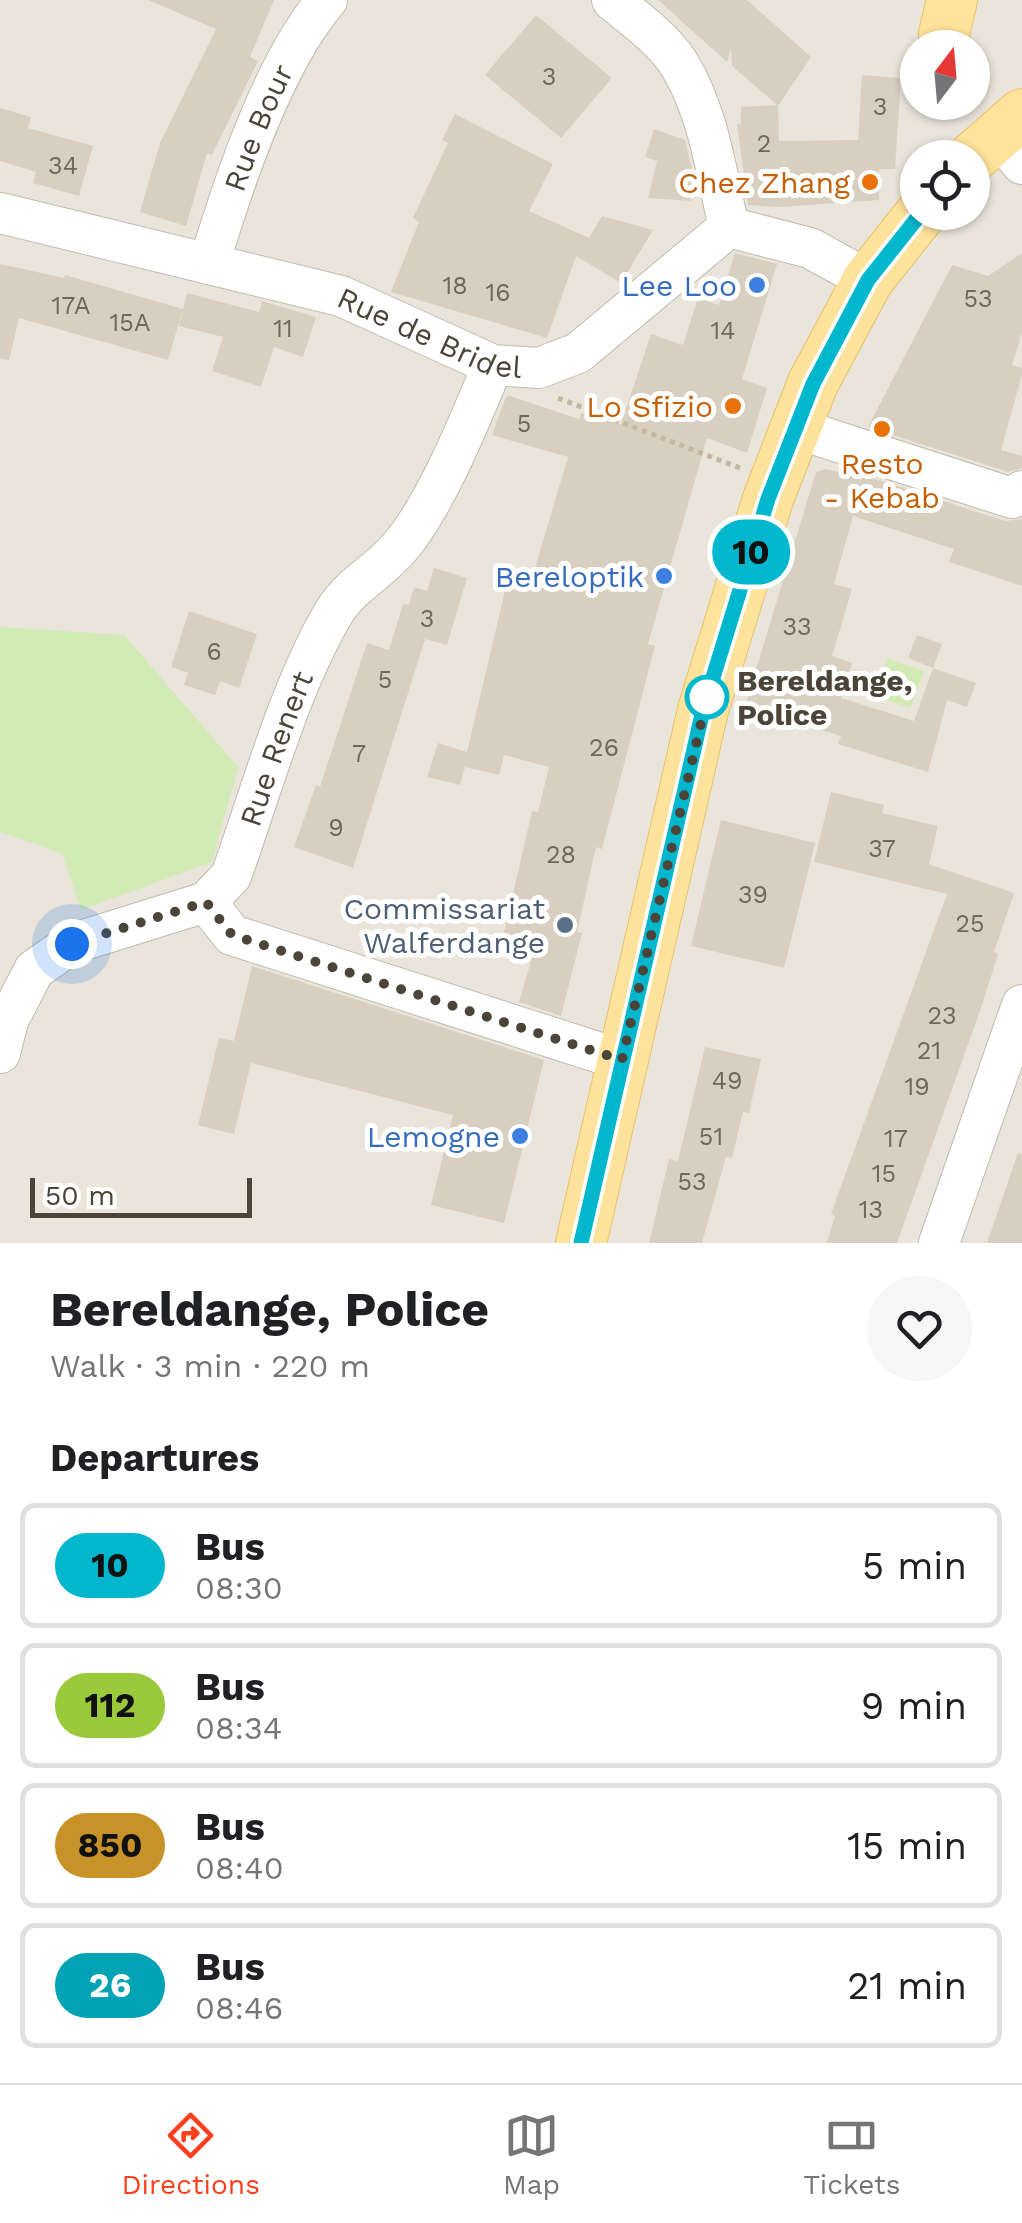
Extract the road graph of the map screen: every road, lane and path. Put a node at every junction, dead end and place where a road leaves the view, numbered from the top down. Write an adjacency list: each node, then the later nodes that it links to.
1 (326, 0): 8 (street, Rue Bour)
2 (612, 0): 6 (street)
3 (952, 0): 4 (main road)
4 (945, 30)
5 (0, 213): 8 (street, Rue de Bridel)
6 (729, 227): 9 (street); 10 (street, Rue de Bridel)
7 (908, 230): 9 (main road)
8 (208, 264): 10 (street, Rue de Bridel)
9 (868, 280): 12 (main road)
10 (494, 365): 15 (street, Rue Renert)
11 (555, 397): 13 (path)
12 (795, 428): 14 (street); 18 (main road)
13 (747, 471)
14 (1022, 492)
15 (206, 902): 17 (street); 18 (street)
16 (1022, 1005): 20 (street)
17 (0, 1053)
18 (622, 1060): 19 (main road)
19 (581, 1243)
20 (939, 1243)

